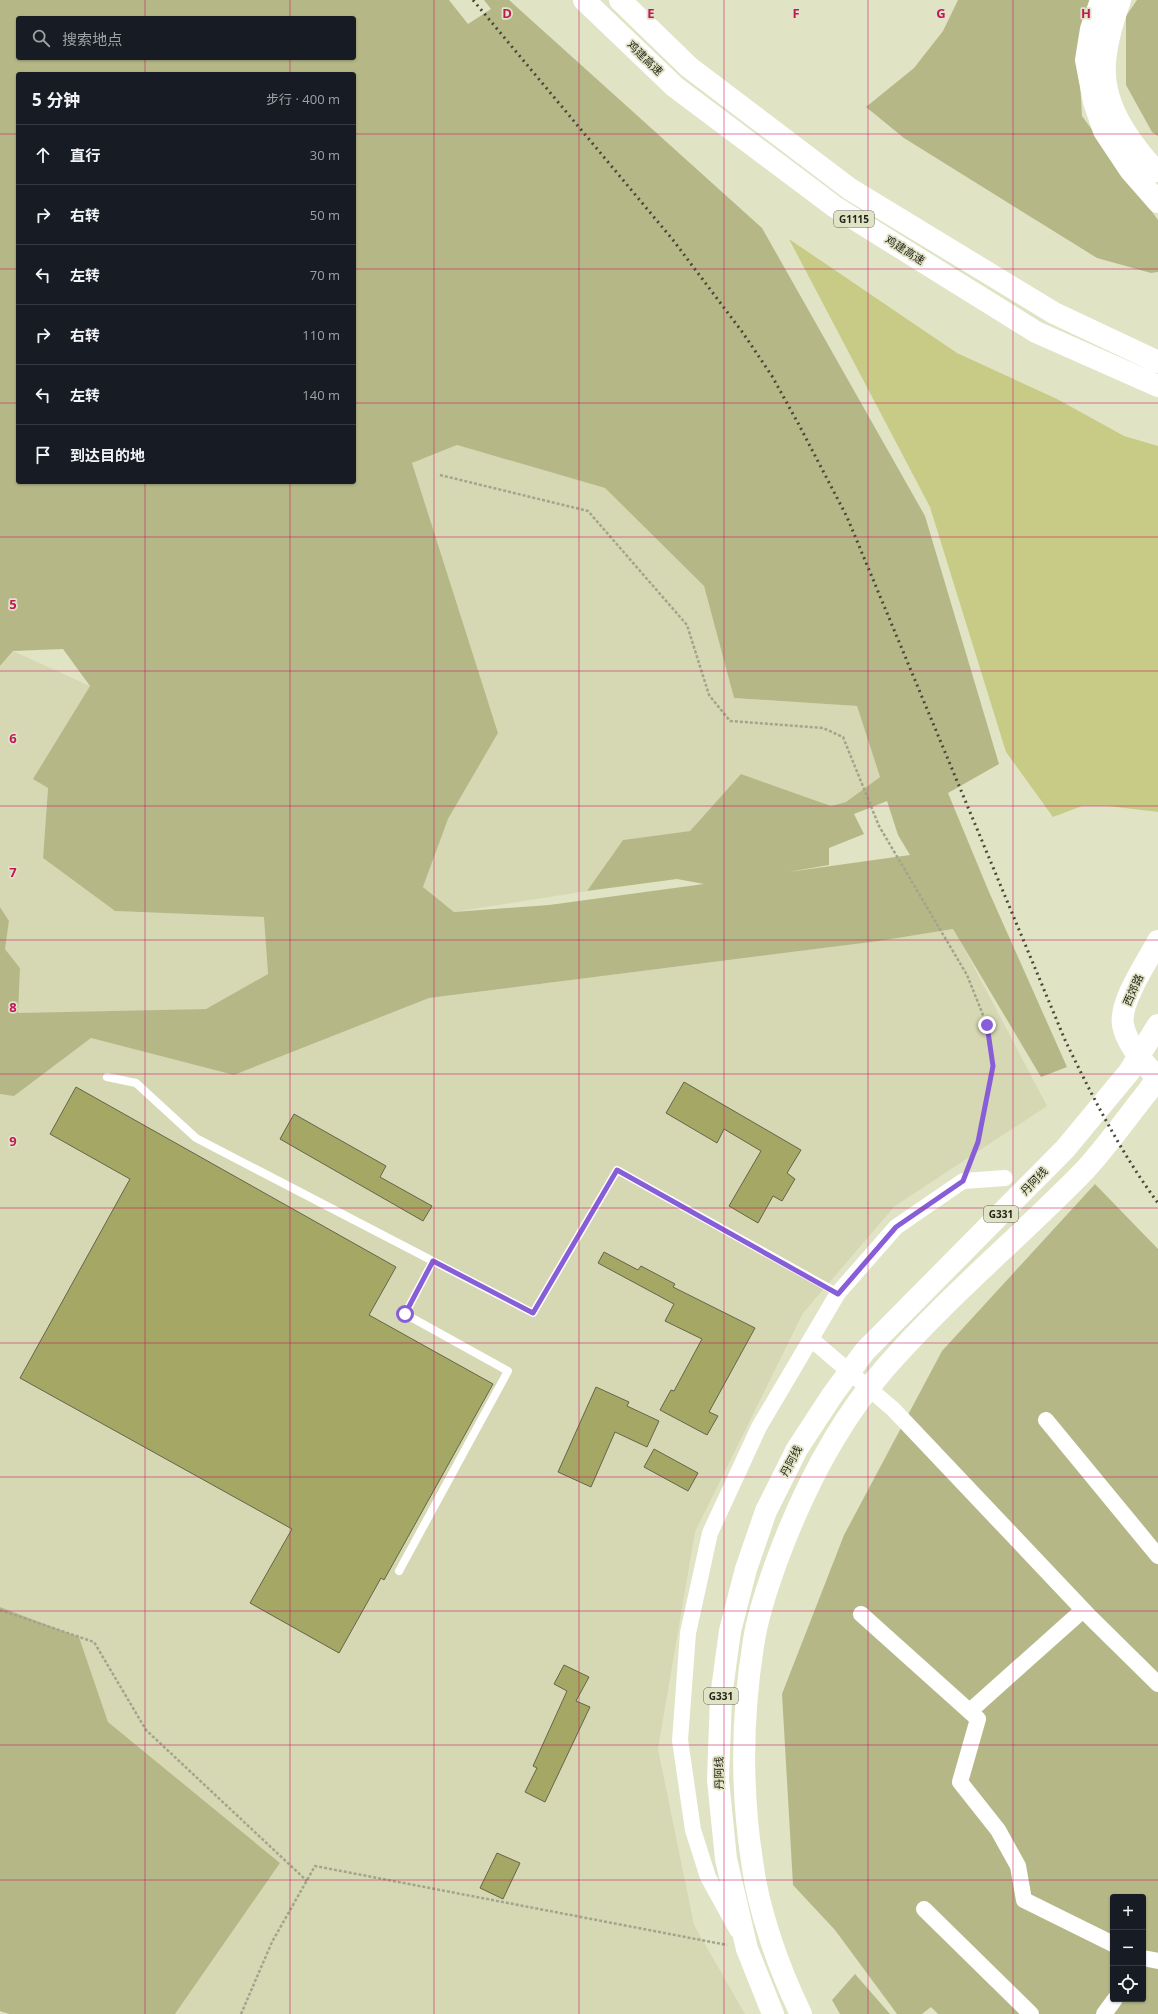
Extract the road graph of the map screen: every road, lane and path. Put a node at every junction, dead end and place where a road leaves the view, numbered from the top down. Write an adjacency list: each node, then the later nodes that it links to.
1 (584, 0): 8 (main road, 鸡建高速 / G1115)
2 (620, 0): 7 (main road, 鸡建高速 / G1115)
3 (1101, 0): 6 (main road)
4 (1120, 0): 5 (main road)
5 (1158, 171)
6 (1158, 202)
7 (1158, 362)
8 (1158, 386)
9 (440, 475): 15 (path)
10 (1158, 942): 13 (main road, 西郊路)
11 (1158, 1025): 30 (main road, 丹阿线 / G331)
12 (106, 1077): 16 (lane)
13 (1158, 1077): 34 (main road, G331)
14 (1005, 1178): 15 (street)
15 (963, 1181): 17 (street)
16 (433, 1261): 17 (lane); 21 (lane)
17 (838, 1294): 18 (street)
18 (810, 1339): 23 (street); 30 (street)
19 (1046, 1420): 20 (street)
20 (1158, 1556)
21 (398, 1571)
22 (0, 1610): 27 (path)
23 (1082, 1610): 25 (street); 26 (street)
24 (861, 1614): 26 (street)
25 (1158, 1684)
26 (970, 1712): 29 (street)
27 (307, 1881): 30 (path); 32 (path)
28 (924, 1909): 35 (street)
29 (1110, 1943)
30 (747, 1949): 33 (main road, 丹阿线 / G331)
31 (1113, 2002): 36 (street)
32 (241, 2014)
33 (773, 2014)
34 (801, 2014)
35 (1031, 2014)
36 (1104, 2014)

